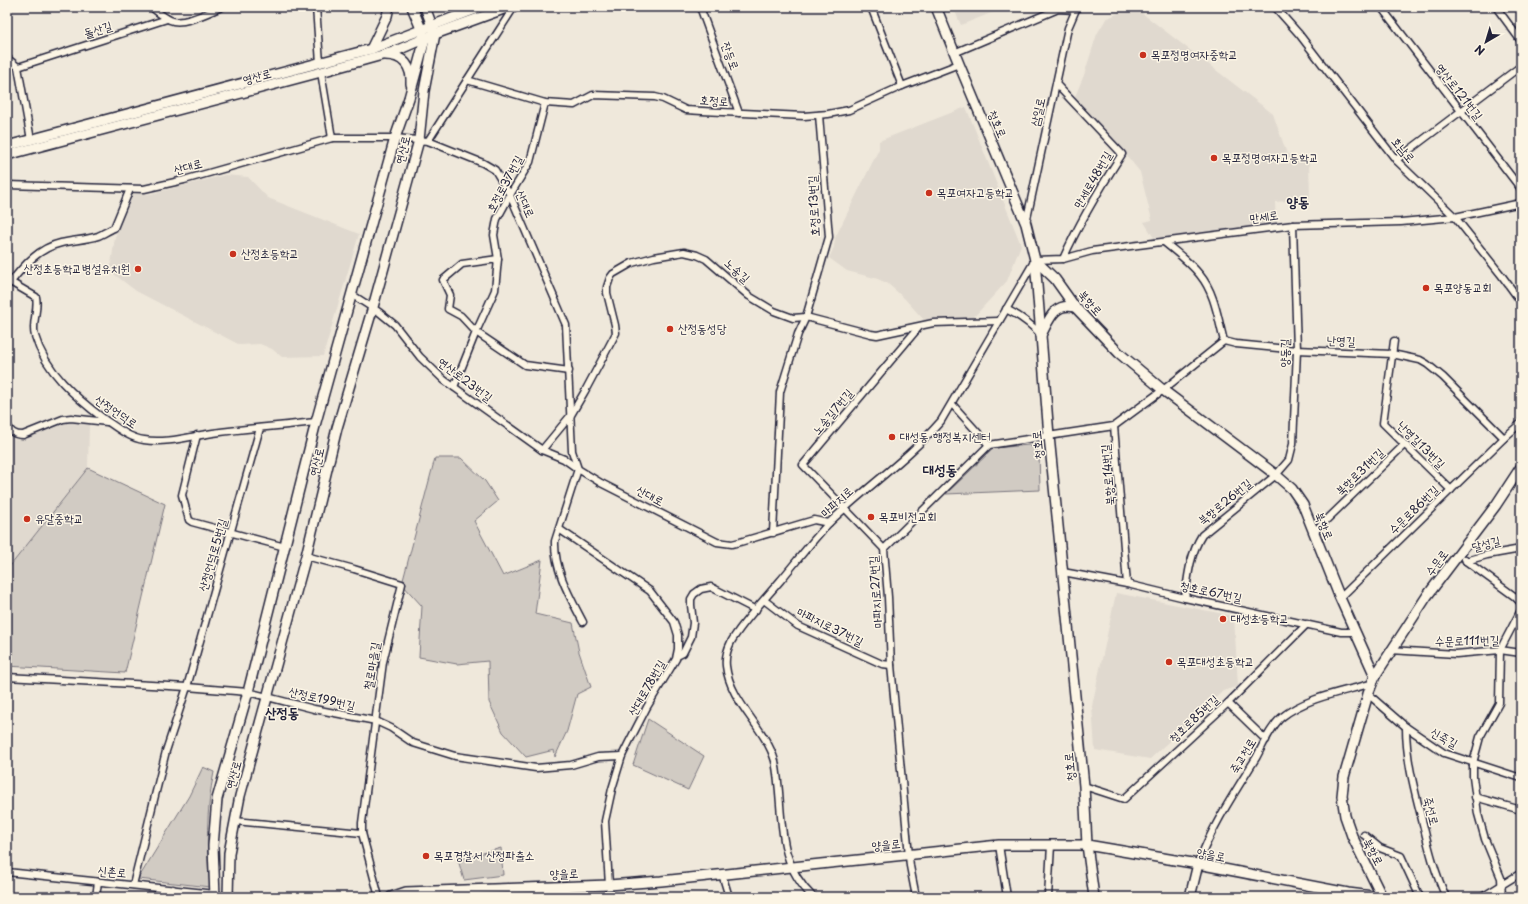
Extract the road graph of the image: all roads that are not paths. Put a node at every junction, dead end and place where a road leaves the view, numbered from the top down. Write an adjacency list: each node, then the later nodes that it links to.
1 (152, 7): 17 (street)
2 (222, 7): 17 (street, 돌산길)
3 (316, 7): 29 (street)
4 (389, 7): 22 (street)
5 (412, 7): 19 (street)
6 (425, 7): 18 (street)
7 (480, 7): 18 (street, 영산로)
8 (509, 7): 20 (street, 영산로)
9 (514, 7): 30 (street)
10 (700, 7): 36 (street, 잔등로)
11 (871, 7): 32 (street)
12 (936, 7): 23 (street, 청호로)
13 (1275, 7): 44 (street, 호남로)
14 (1381, 7): 35 (street, 영산로121번길)
15 (1496, 7): 21 (street)
16 (1076, 9): 23 (street); 31 (street, 삼일로)
17 (168, 19): 28 (street, 돌산길)
18 (432, 25): 19 (street, 영산로); 20 (street)
19 (423, 34): 20 (street, 영산로); 22 (street, 영산로); 24 (street, 영산로); 33 (street, 연산로)
20 (435, 34): 41 (street, 연산로)
21 (1521, 41)
22 (371, 49): 29 (street, 영산로)
23 (954, 53): 26 (street, 청호로)
24 (380, 55): 29 (street, 영산로); 33 (street)
25 (7, 58): 28 (street)
26 (959, 64): 32 (street, 호정로); 51 (street, 청호로)
27 (1521, 66): 35 (street)
28 (18, 67): 40 (street)
29 (320, 68): 38 (street); 40 (street, 영산로); 43 (street, 영산로)
30 (467, 80): 34 (street, 호정로); 41 (street)
31 (1056, 84): 51 (street, 삼일로); 55 (street, 만세로48번길)
32 (902, 86): 37 (street, 호정로)
33 (409, 98): 39 (street, 연산로)
34 (545, 103): 36 (street, 호정로); 48 (street, 호정로37번길)
35 (1460, 111): 44 (street); 47 (street, 영산로121번길)
36 (739, 113): 37 (street, 호정로)
37 (819, 114): 63 (street, 호정로13번길)
38 (332, 138): 39 (street, 산대로); 46 (street, 산대로)
39 (395, 138): 41 (street, 산대로); 58 (street, 연산로)
40 (31, 140): 42 (street, 영산로)
41 (424, 141): 48 (street, 산대로); 60 (street, 연산로)
42 (7, 146)
43 (7, 155)
44 (1396, 160): 50 (street, 호남로)
45 (7, 185): 46 (street, 산대로)
46 (130, 189): 57 (street)
47 (1521, 189)
48 (510, 195): 54 (street, 호정로37번길); 72 (street, 산대로)
49 (1521, 204): 50 (street, 만세로)
50 (1455, 217): 52 (street, 만세로); 59 (street, 호남로)
51 (1026, 224): 56 (street, 청호로)
52 (1292, 225): 53 (street, 만세로); 70 (street, 양동길)
53 (1164, 242): 55 (street, 만세로); 68 (street)
54 (498, 259): 66 (street, 호정로37번길); 66 (street)
55 (1063, 259): 56 (street, 만세로)
56 (1035, 260): 61 (street, 북항로); 62 (street, 마파지로); 67 (street, 청호로)
57 (9, 281): 77 (street, 산정언덕로)
58 (351, 294): 60 (street, 연산로23번길); 78 (street, 연산로)
59 (1521, 302)
60 (373, 307): 73 (street, 연산로23번길); 103 (street, 연산로)
61 (1075, 307): 67 (street); 74 (street, 북항로)
62 (1006, 309): 64 (street, 마파지로); 67 (street)
63 (806, 317): 65 (street, 노송길); 76 (street, 노송길); 98 (street, 호정로13번길)
64 (998, 321): 65 (street, 노송길); 75 (street, 마파지로)
65 (919, 327): 93 (street, 노송길7번길)
66 (476, 332): 72 (street); 73 (street, 호정로37번길)
67 (1041, 335): 84 (street, 청호로)
68 (1224, 341): 70 (street, 난영길); 74 (street)
69 (1394, 341): 71 (street, 난영길13번길)
70 (1297, 350): 71 (street, 난영길); 91 (street, 양동길)
71 (1392, 354): 85 (street, 난영길); 87 (street, 난영길13번길)
72 (569, 372): 76 (street, 산대로)
73 (454, 387): 88 (street, 연산로23번길)
74 (1163, 390): 81 (street); 91 (street, 북항로)
75 (952, 404): 86 (street); 93 (street, 마파지로)
76 (571, 415): 88 (street, 노송길); 90 (street, 산대로)
77 (109, 422): 80 (street); 83 (street, 산정언덕로)
78 (316, 422): 82 (street, 산정언덕로); 99 (street, 연산로)
79 (1521, 423): 85 (street, 수문로86번길)
80 (7, 425)
81 (1114, 426): 84 (street); 106 (street, 북항로14번길)
82 (260, 428): 83 (street, 산정언덕로); 97 (street, 산정언덕로5번길)
83 (197, 436): 97 (street)
84 (1049, 436): 86 (street); 105 (street, 청호로)
85 (1504, 438): 92 (street, 수문로86번길)
86 (989, 445): 101 (street)
87 (1404, 445): 92 (street, 난영길13번길); 96 (street, 북항로31번길)
88 (542, 450): 90 (street, 연산로23번길)
89 (1521, 467): 102 (street, 수문로)
90 (578, 469): 95 (street); 98 (street, 산대로)
91 (1276, 475): 96 (street, 북항로); 107 (street, 북항로26번길)
92 (1451, 490): 108 (street, 수문로86번길)
93 (845, 509): 94 (street, 마파지로); 101 (street, 마파지로27번길)
94 (829, 524): 98 (street, 산대로); 109 (street, 마파지로)
95 (559, 529): 113 (street); 119 (street, 산대로78번길)
96 (1314, 532): 108 (street, 북항로)
97 (230, 533): 99 (street); 123 (street, 산정언덕로5번길)
98 (773, 533)
99 (285, 547): 124 (street, 연산로)
100 (1521, 548): 104 (street, 달성길)
101 (884, 549): 120 (street, 마파지로27번길)
102 (1459, 554): 104 (street, 달성길); 116 (street, 수문로)
103 (306, 556): 126 (street, 연산로); 128 (street, 철로마을길)
104 (1466, 561): 110 (street)
105 (1063, 572): 106 (street, 청호로67번길); 134 (street, 청호로)
106 (1127, 584): 107 (street, 청호로67번길)
107 (1184, 598): 114 (street, 청호로67번길)
108 (1340, 598): 115 (street, 북항로)
109 (764, 600): 111 (street, 마파지로); 120 (street, 마파지로37번길)
110 (1521, 603)
111 (756, 610): 119 (street); 145 (street, 마파지로)
112 (1521, 610): 117 (street)
113 (583, 622)
114 (1307, 624): 115 (street, 청호로67번길); 127 (street, 청호로85번길)
115 (1354, 632): 122 (street, 북항로)
116 (1390, 650): 117 (street, 수문로111번길); 122 (street, 수문로)
117 (1500, 650): 118 (street, 수문로111번길); 132 (street)
118 (1521, 653)
119 (677, 656): 131 (street, 산대로78번길)
120 (891, 665): 143 (street, 마파지로27번길)
121 (7, 677): 123 (street, 산정로199번길)
122 (1374, 680): 125 (street, 북항로); 130 (street, 죽교천로)
123 (187, 687): 124 (street, 산정로199번길); 151 (street, 산정언덕로5번길)
124 (248, 692): 126 (street, 산정로199번길); 155 (street, 연산로)
125 (1368, 694): 129 (street, 신죽길); 168 (street, 북항로)
126 (268, 697): 128 (street, 산정로199번길); 137 (street, 연산로)
127 (1228, 703): 130 (street); 134 (street, 청호로85번길)
128 (376, 721): 131 (street, 산정로199번길); 138 (street, 철로마을길)
129 (1406, 727): 132 (street, 신죽길); 170 (street, 죽선로)
130 (1266, 740): 144 (street, 죽교천로)
131 (622, 756): 150 (street, 산대로78번길)
132 (1473, 763): 133 (street, 신죽길); 135 (street)
133 (1521, 778)
134 (1084, 786): 142 (street, 청호로)
135 (1475, 797): 136 (street); 152 (street)
136 (1521, 810)
137 (235, 821): 138 (street); 158 (street, 연산로)
138 (362, 833): 159 (street, 철로마을길)
139 (1364, 835): 169 (street)
140 (999, 845): 141 (street, 양을로); 143 (street, 양을로); 164 (street)
141 (1051, 845): 142 (street, 양을로); 165 (street)
142 (1087, 845): 144 (street, 양을로); 166 (street, 청호로)
143 (909, 855): 145 (street, 양을로); 163 (street, 마파지로27번길)
144 (1198, 864): 167 (street, 죽교천로); 168 (street, 양을로)
145 (790, 866): 148 (street, 양을로); 162 (street, 마파지로)
146 (7, 872): 149 (street, 신촌로)
147 (1521, 873): 152 (street)
148 (722, 874): 150 (street, 양을로); 161 (street)
149 (98, 882): 151 (street, 신촌로); 156 (street)
150 (608, 885): 154 (street, 양을로)
151 (133, 886): 153 (street, 신촌로)
152 (1501, 886): 171 (street); 172 (street)
153 (173, 889): 155 (street, 신촌로); 157 (street)
154 (471, 893): 160 (street, 양을로)
155 (215, 896)
156 (96, 897)
157 (169, 897)
158 (228, 897)
159 (379, 897)
160 (391, 897)
161 (729, 897)
162 (813, 897)
163 (916, 897)
164 (1007, 897)
165 (1048, 897)
166 (1094, 897)
167 (1190, 897)
168 (1381, 897)
169 (1420, 897)
170 (1446, 897)
171 (1482, 897)
172 (1502, 897)

